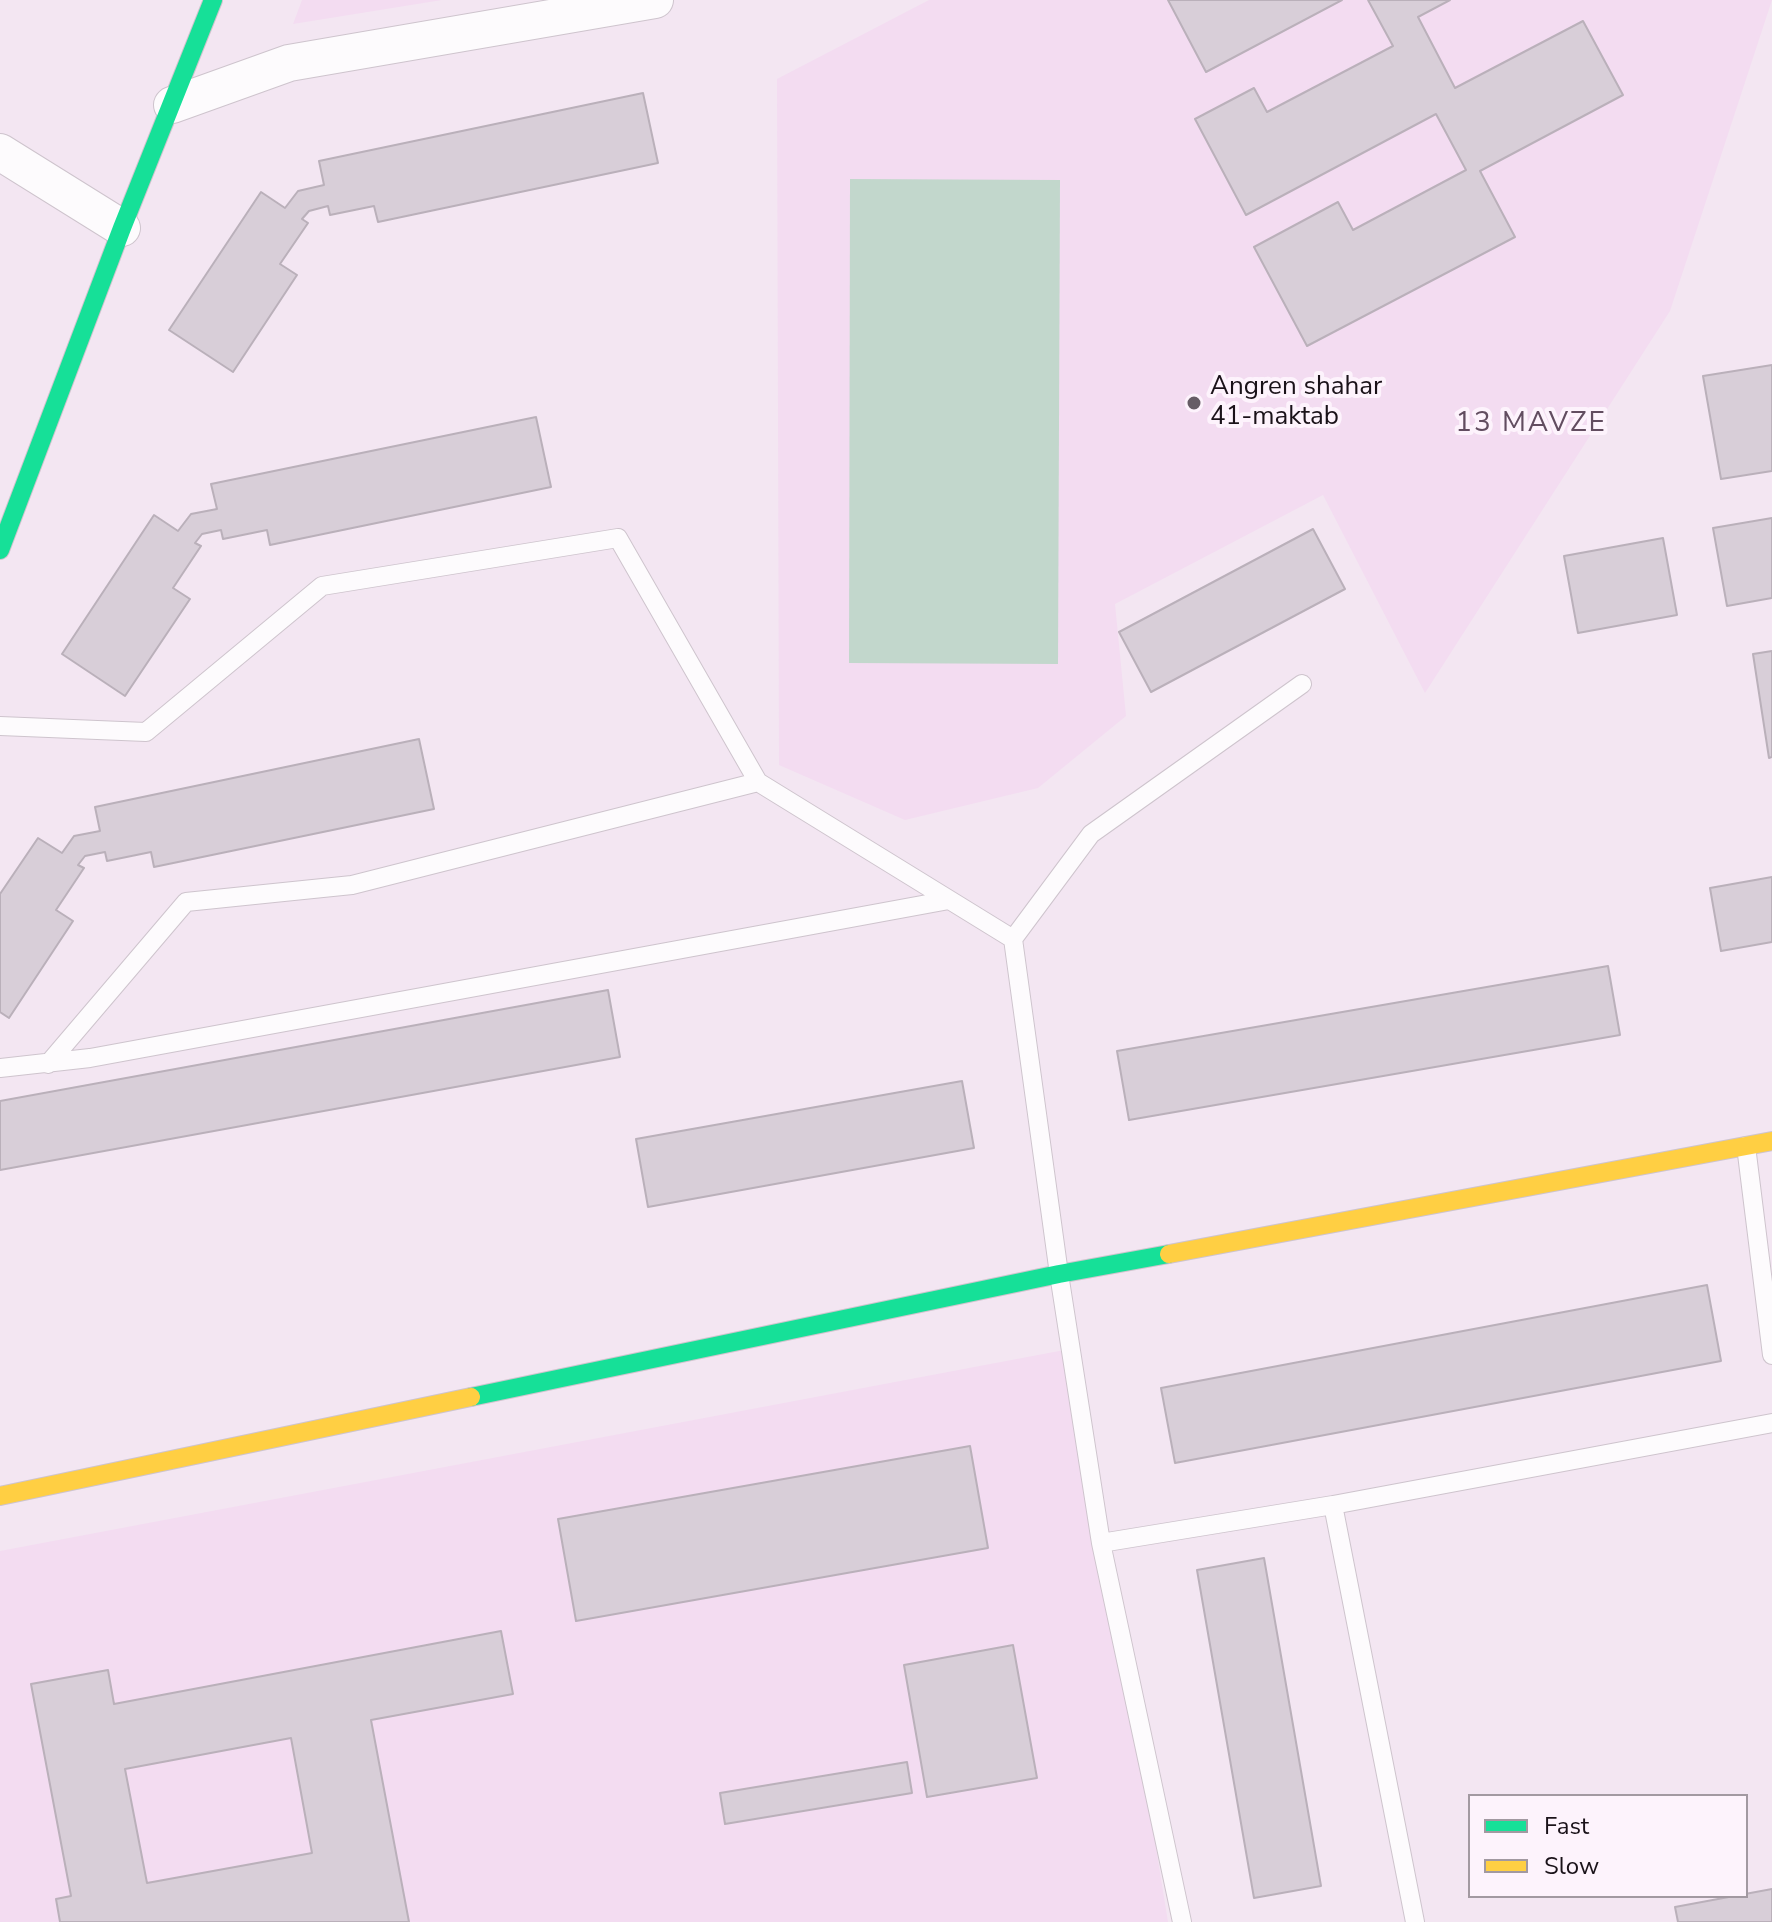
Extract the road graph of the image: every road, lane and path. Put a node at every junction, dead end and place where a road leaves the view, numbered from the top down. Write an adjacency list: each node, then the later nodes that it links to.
1 (213, 0): 3 (street)
2 (655, 0): 3 (street)
3 (172, 105): 5 (street)
4 (0, 152): 5 (street)
5 (122, 228): 6 (street)
6 (0, 550)
7 (1302, 684): 11 (lane)
8 (0, 726): 9 (lane)
9 (758, 782): 10 (lane); 12 (lane)
10 (949, 900): 11 (lane); 12 (lane)
11 (1013, 939): 16 (lane)
12 (48, 1064): 13 (lane)
13 (0, 1068)
14 (1772, 1141): 15 (street)
15 (1746, 1146): 16 (street); 17 (lane)
16 (1059, 1274): 19 (street); 21 (lane)
17 (1772, 1355)
18 (1772, 1423): 20 (lane)
19 (0, 1496)
20 (1333, 1505): 21 (lane); 23 (lane)
21 (1101, 1543): 22 (lane)
22 (1182, 1922)
23 (1415, 1922)

